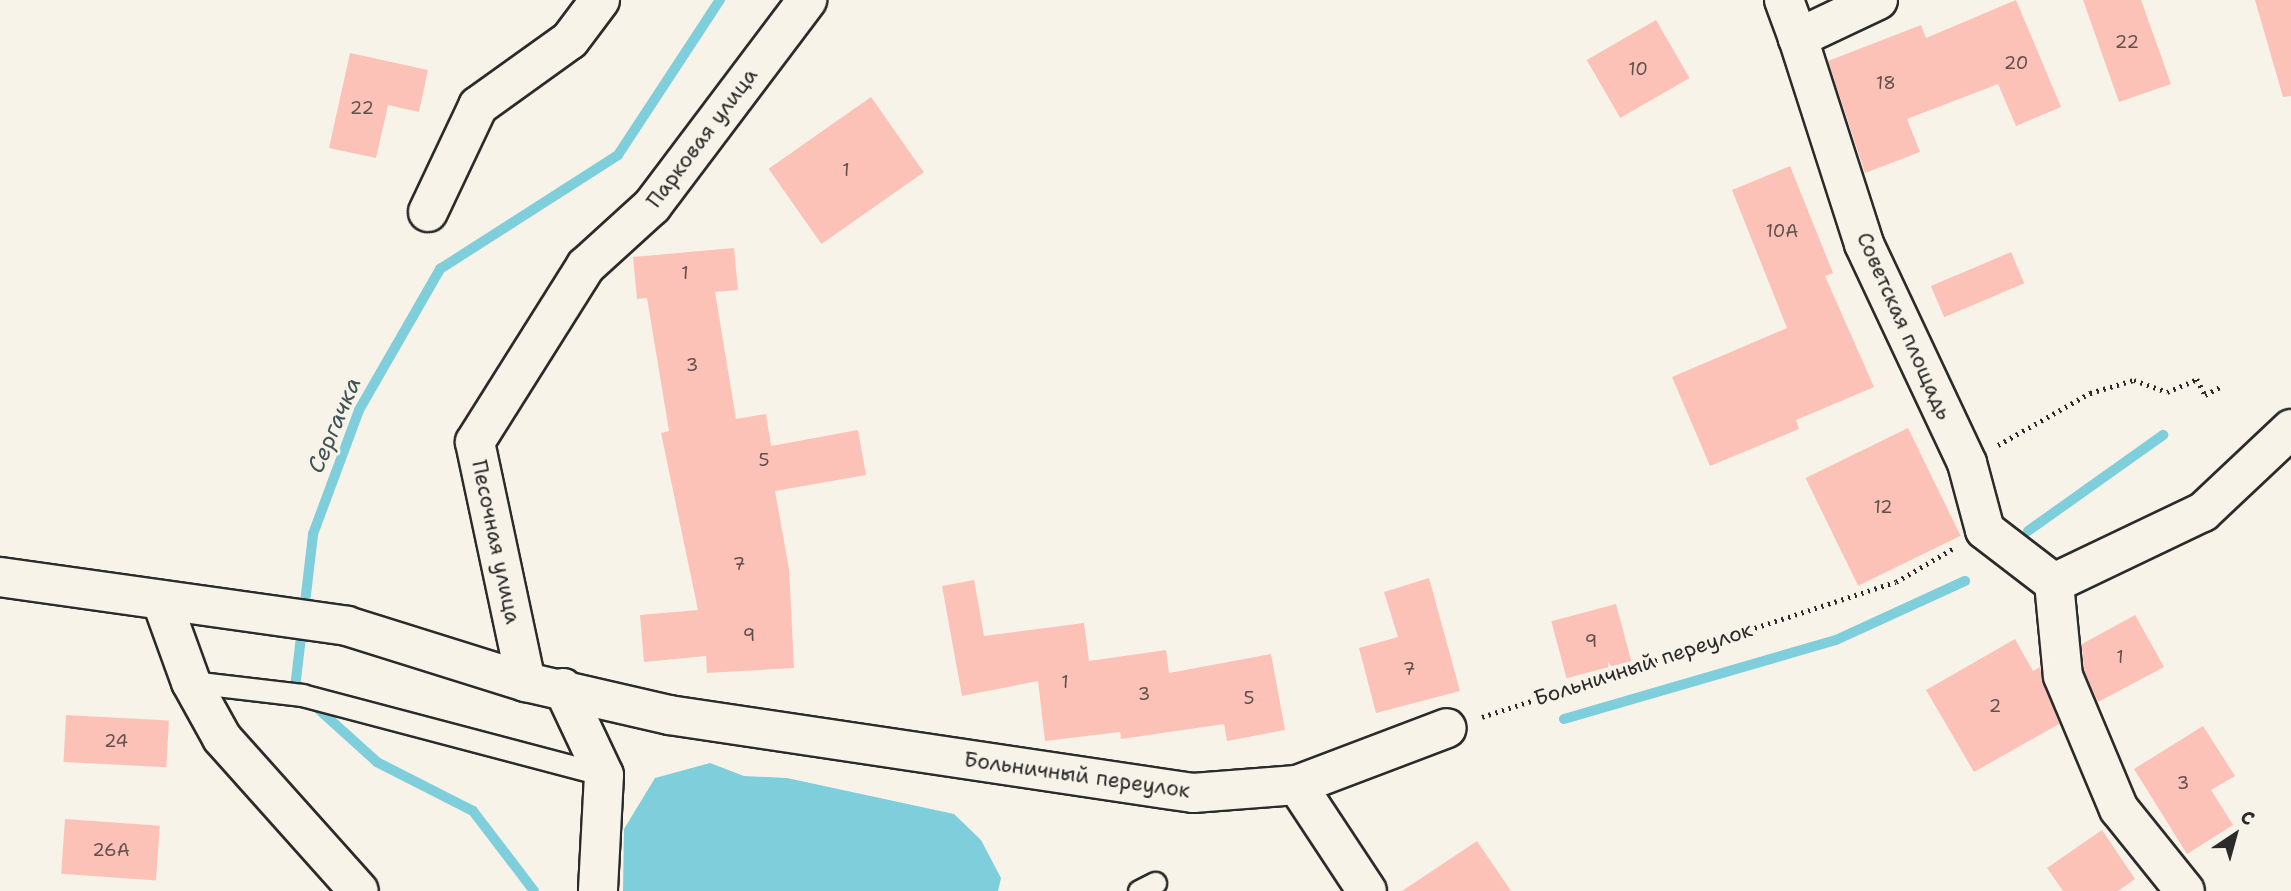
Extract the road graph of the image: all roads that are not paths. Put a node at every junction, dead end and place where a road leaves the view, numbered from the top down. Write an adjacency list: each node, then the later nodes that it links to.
1 (600, 0): 6 (street)
2 (807, 0): 7 (street, Парковая улица)
3 (1784, 0): 5 (street, Советская площадь)
4 (1878, 0): 5 (street)
5 (1798, 38): 10 (street, Советская площадь)
6 (428, 212)
7 (586, 266): 13 (street, Песочная улица)
8 (2291, 429): 10 (street)
9 (0, 577): 11 (street, Больничный переулок)
10 (2054, 583): 20 (street)
11 (162, 602): 12 (street); 13 (street, Больничный переулок)
12 (191, 682): 15 (lane); 17 (street)
13 (545, 685): 15 (street, Песочная улица); 16 (street, Больничный переулок)
14 (1447, 728): 16 (street, Больничный переулок)
15 (604, 775): 18 (street, Песочная улица)
16 (1297, 785): 19 (street)
17 (359, 891)
18 (598, 891)
19 (1367, 891)
20 (2185, 891)

